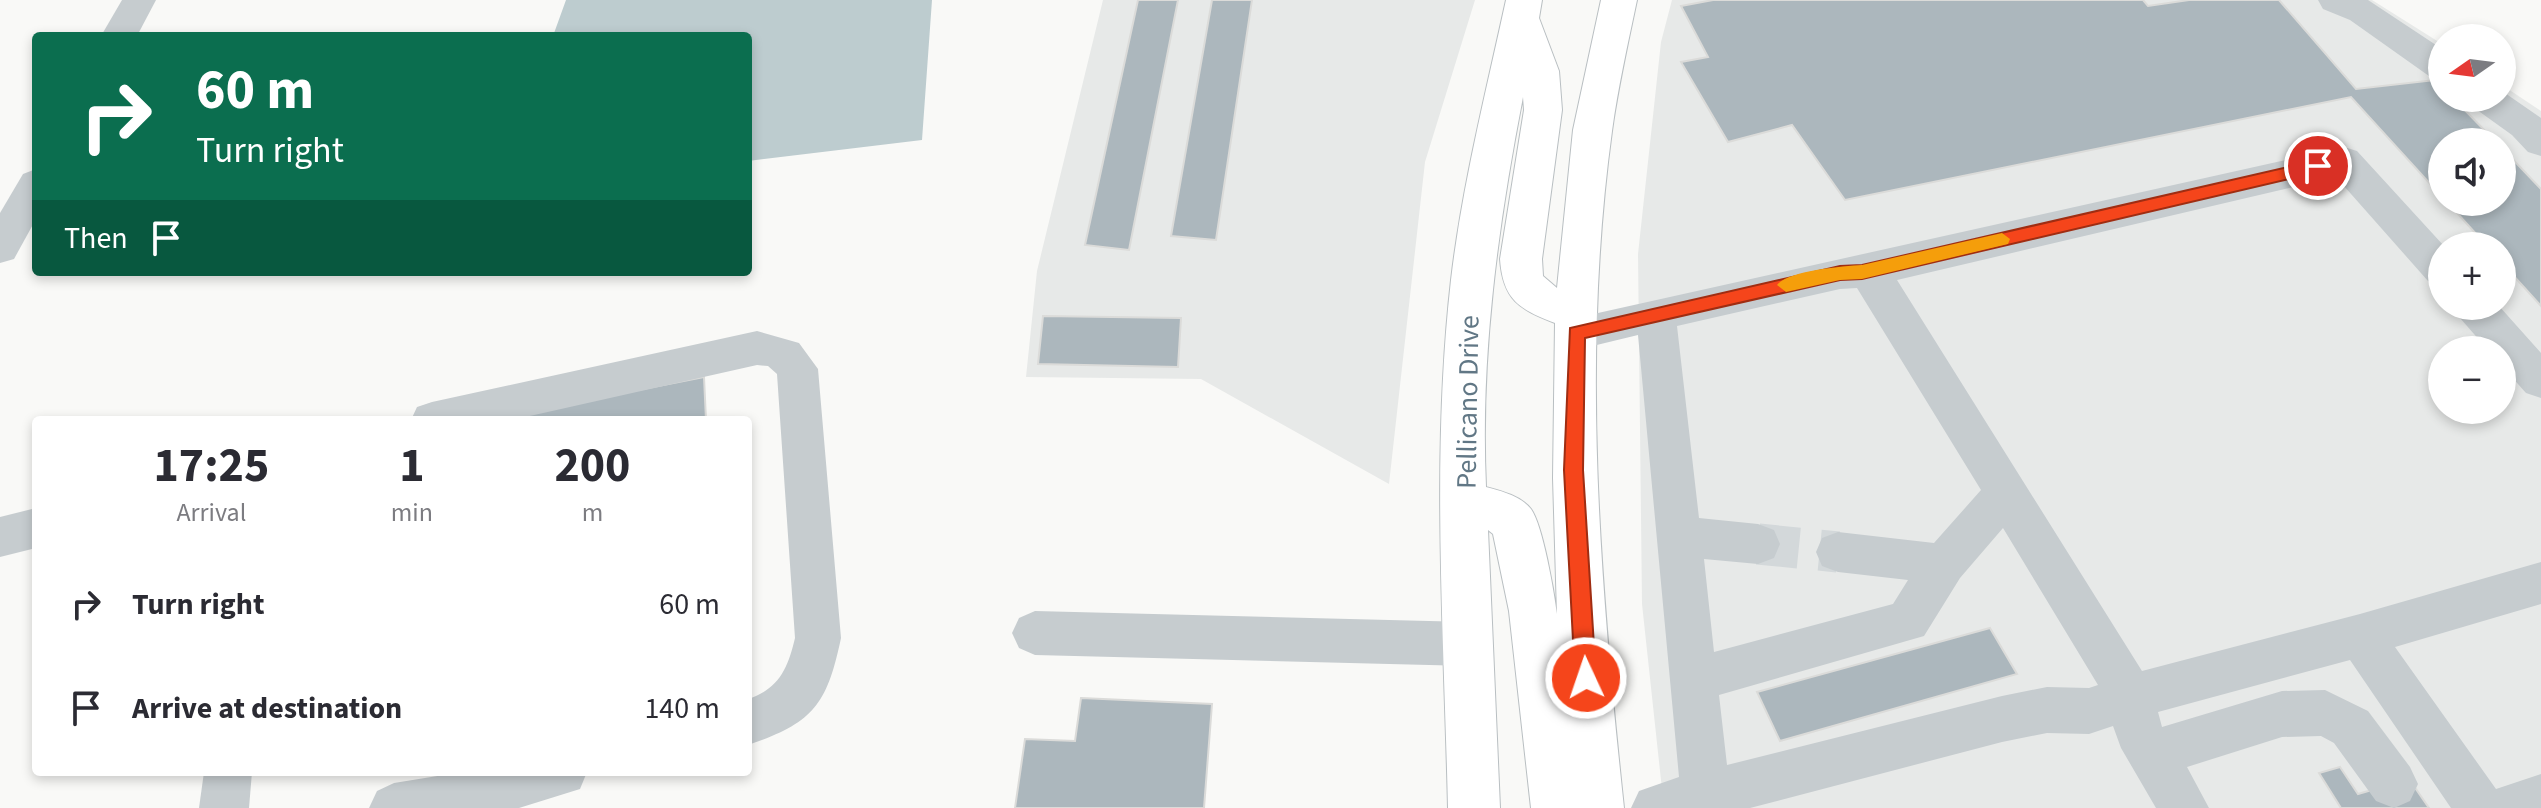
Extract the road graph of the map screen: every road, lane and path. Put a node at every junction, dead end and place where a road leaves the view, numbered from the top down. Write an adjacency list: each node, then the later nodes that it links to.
1 (139, 0): 5 (street)
2 (1619, 0): 15 (main road)
3 (2335, 0): 6 (street)
4 (1522, 7): 15 (main road); 19 (main road, Pellicano Drive)
5 (121, 32)
6 (2428, 57)
7 (2506, 112): 8 (street)
8 (2541, 142)
9 (32, 191): 10 (street)
10 (0, 248)
11 (2428, 254): 12 (street)
12 (1862, 272): 13 (street); 18 (street)
13 (1656, 315): 15 (street); 21 (street)
14 (2487, 320): 16 (street)
15 (1576, 323): 43 (main road)
16 (2541, 381)
17 (450, 416): 32 (street)
18 (2006, 493): 25 (street); 31 (street)
19 (1466, 502): 29 (main road, Pellicano Drive); 42 (main road)
20 (32, 529): 22 (street)
21 (1678, 536): 23 (street); 30 (street)
22 (0, 537)
23 (1758, 544)
24 (1838, 552): 25 (street)
25 (1944, 564): 30 (street)
26 (2541, 583): 28 (street)
27 (1035, 633): 29 (street)
28 (2360, 636): 31 (street); 46 (street)
29 (1469, 644): 41 (main road, Pellicano Drive)
30 (1693, 680): 38 (street)
31 (2131, 697): 33 (street); 38 (street)
32 (752, 720)
33 (2153, 754): 36 (street); 45 (street)
34 (228, 776): 39 (street)
35 (548, 776): 40 (street)
36 (2393, 784)
37 (2541, 799): 47 (street)
38 (1706, 802): 44 (street)
39 (224, 808)
40 (394, 808)
41 (1474, 808)
42 (1557, 808)
43 (1598, 808)
44 (1656, 808)
45 (2184, 808)
46 (2480, 808)
47 (2509, 808)

